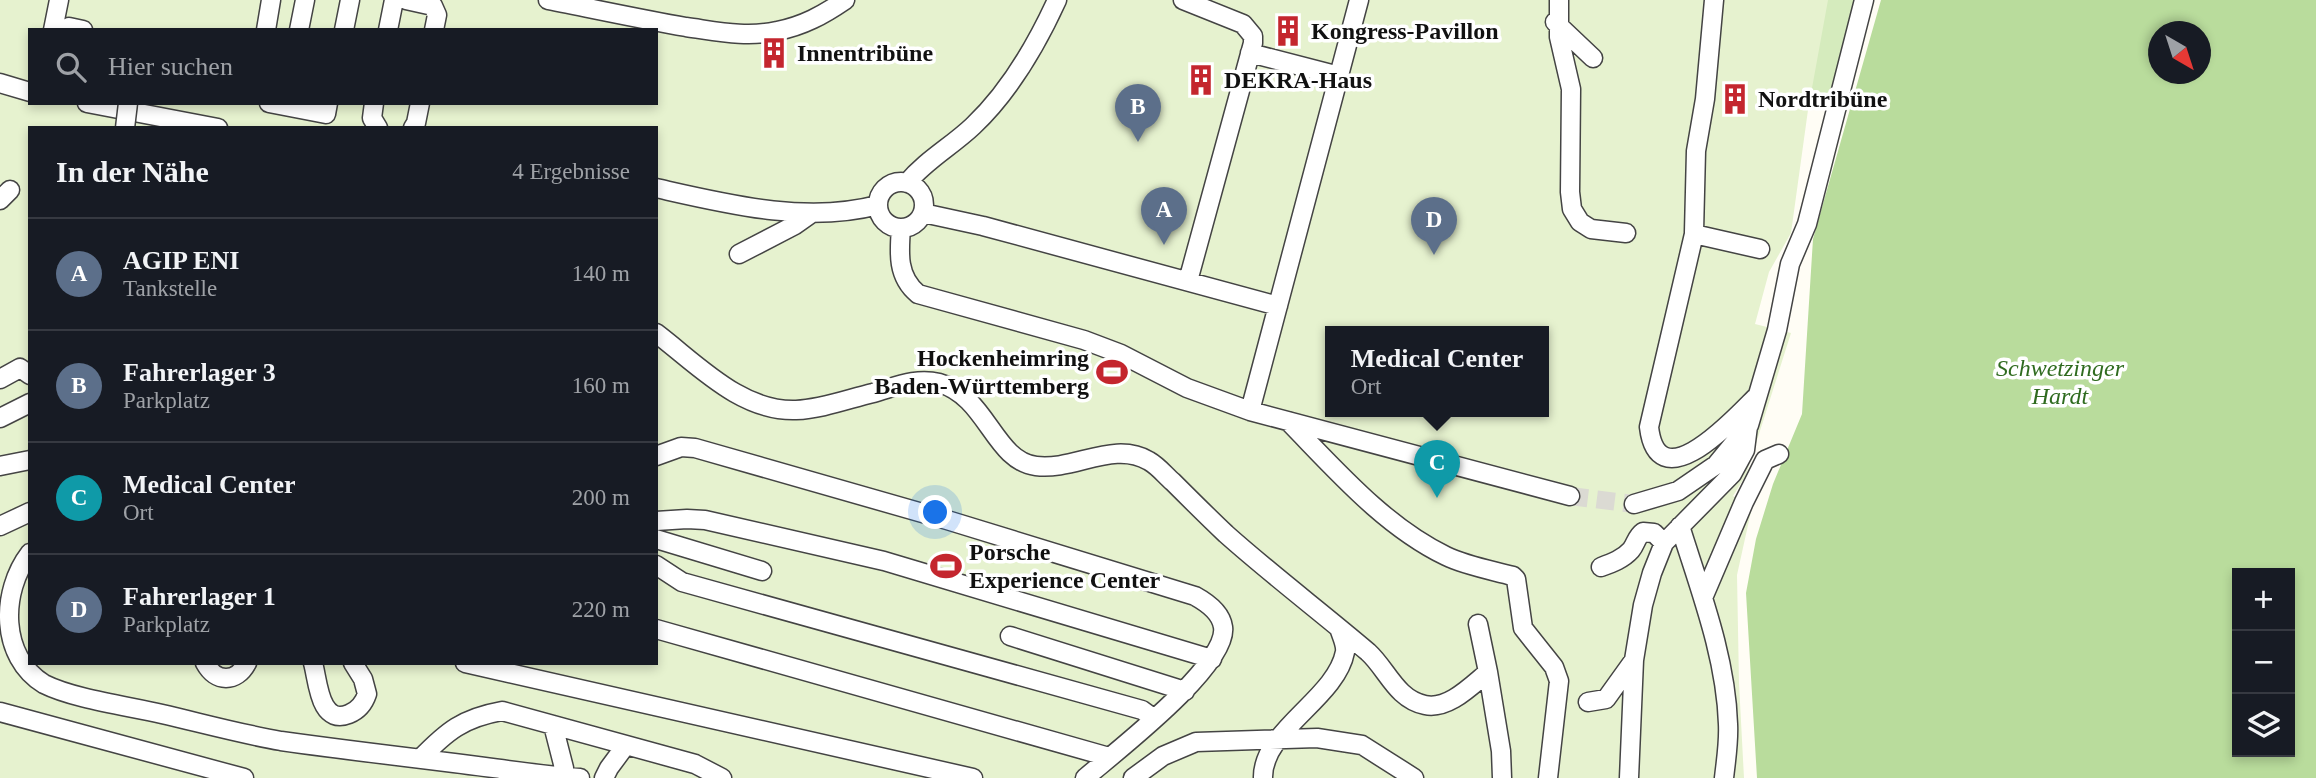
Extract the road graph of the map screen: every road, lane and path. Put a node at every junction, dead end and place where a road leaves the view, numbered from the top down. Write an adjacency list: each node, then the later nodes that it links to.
1 (59, 0): 16 (lane)
2 (271, 0): 17 (lane)
3 (305, 0): 18 (lane)
4 (350, 0): 19 (lane)
5 (394, 0): 20 (lane)
6 (406, 0): 21 (lane)
7 (548, 0): 8 (lane)
8 (845, 0)
9 (1057, 0): 37 (lane)
10 (1183, 0): 22 (lane)
11 (1359, 0): 24 (lane)
12 (1559, 0): 15 (lane)
13 (1714, 0): 44 (lane)
14 (1864, 0): 53 (lane)
15 (1554, 21): 23 (lane); 43 (lane)
16 (52, 28)
17 (266, 28)
18 (299, 28)
19 (344, 28)
20 (388, 28)
21 (434, 28)
22 (1251, 53): 24 (lane); 48 (lane)
23 (1593, 58)
24 (1339, 76): 49 (lane)
25 (0, 83): 26 (lane)
26 (28, 91)
27 (99, 105): 33 (lane)
28 (128, 105): 34 (lane, bridge)
29 (279, 105): 30 (lane)
30 (328, 105)
31 (374, 105): 35 (lane)
32 (420, 105): 36 (lane)
33 (217, 124)
34 (125, 126)
35 (377, 126)
36 (414, 126)
37 (908, 183): 39 (lane); 41 (lane)
38 (658, 188): 40 (lane)
39 (878, 205): 40 (lane); 42 (lane)
40 (812, 213): 47 (lane)
41 (923, 213): 42 (lane); 48 (lane)
42 (901, 228): 55 (lane)
43 (1626, 233)
44 (1694, 233): 45 (lane); 46 (lane); 53 (lane)
45 (1676, 242)
46 (1760, 249)
47 (739, 254)
48 (1188, 281): 49 (lane)
49 (1278, 306): 55 (lane)
50 (658, 334): 78 (lane)
51 (28, 374): 52 (lane)
52 (0, 379)
53 (1760, 393): 58 (lane)
54 (28, 404): 56 (lane)
55 (1250, 411): 57 (lane)
56 (0, 418)
57 (1288, 421): 63 (lane); 108 (lane)
58 (1749, 425): 64 (lane); 68 (lane)
59 (1779, 454): 75 (lane)
60 (658, 455): 80 (lane)
61 (28, 460): 62 (lane)
62 (0, 466)
63 (1570, 496)
64 (1634, 504)
65 (28, 513): 67 (lane)
66 (658, 521): 80 (lane)
67 (0, 526)
68 (1679, 526): 70 (lane); 75 (lane)
69 (658, 540): 74 (lane)
70 (1664, 543): 73 (lane); 81 (lane)
71 (28, 556): 96 (lane)
72 (658, 566): 91 (lane)
73 (1601, 567)
74 (762, 571)
75 (1703, 598): 110 (lane)
76 (1478, 624): 87 (lane)
77 (658, 630): 95 (lane)
78 (1340, 631): 87 (lane); 93 (lane)
79 (1010, 636): 88 (lane)
80 (1212, 659): 88 (lane)
81 (1634, 660): 89 (lane); 109 (lane)
82 (206, 665): 83 (lane)
83 (245, 665)
84 (313, 665): 85 (lane)
85 (354, 665)
86 (475, 665): 102 (lane)
87 (1488, 672): 107 (lane)
88 (1185, 691): 91 (lane)
89 (1588, 702)
90 (0, 712): 98 (lane)
91 (1153, 718): 95 (lane)
92 (553, 725): 94 (lane); 96 (lane); 97 (lane)
93 (1280, 739): 104 (lane); 105 (lane); 106 (lane)
94 (626, 745): 100 (lane); 101 (lane)
95 (1109, 757): 103 (lane)
96 (420, 759): 97 (lane)
97 (561, 777): 99 (lane)
98 (244, 778)
99 (580, 778)
100 (604, 778)
101 (722, 778)
102 (972, 778)
103 (1085, 778)
104 (1133, 778)
105 (1263, 778)
106 (1414, 778)
107 (1502, 778)
108 (1548, 778)
109 (1629, 778)
110 (1724, 778)

